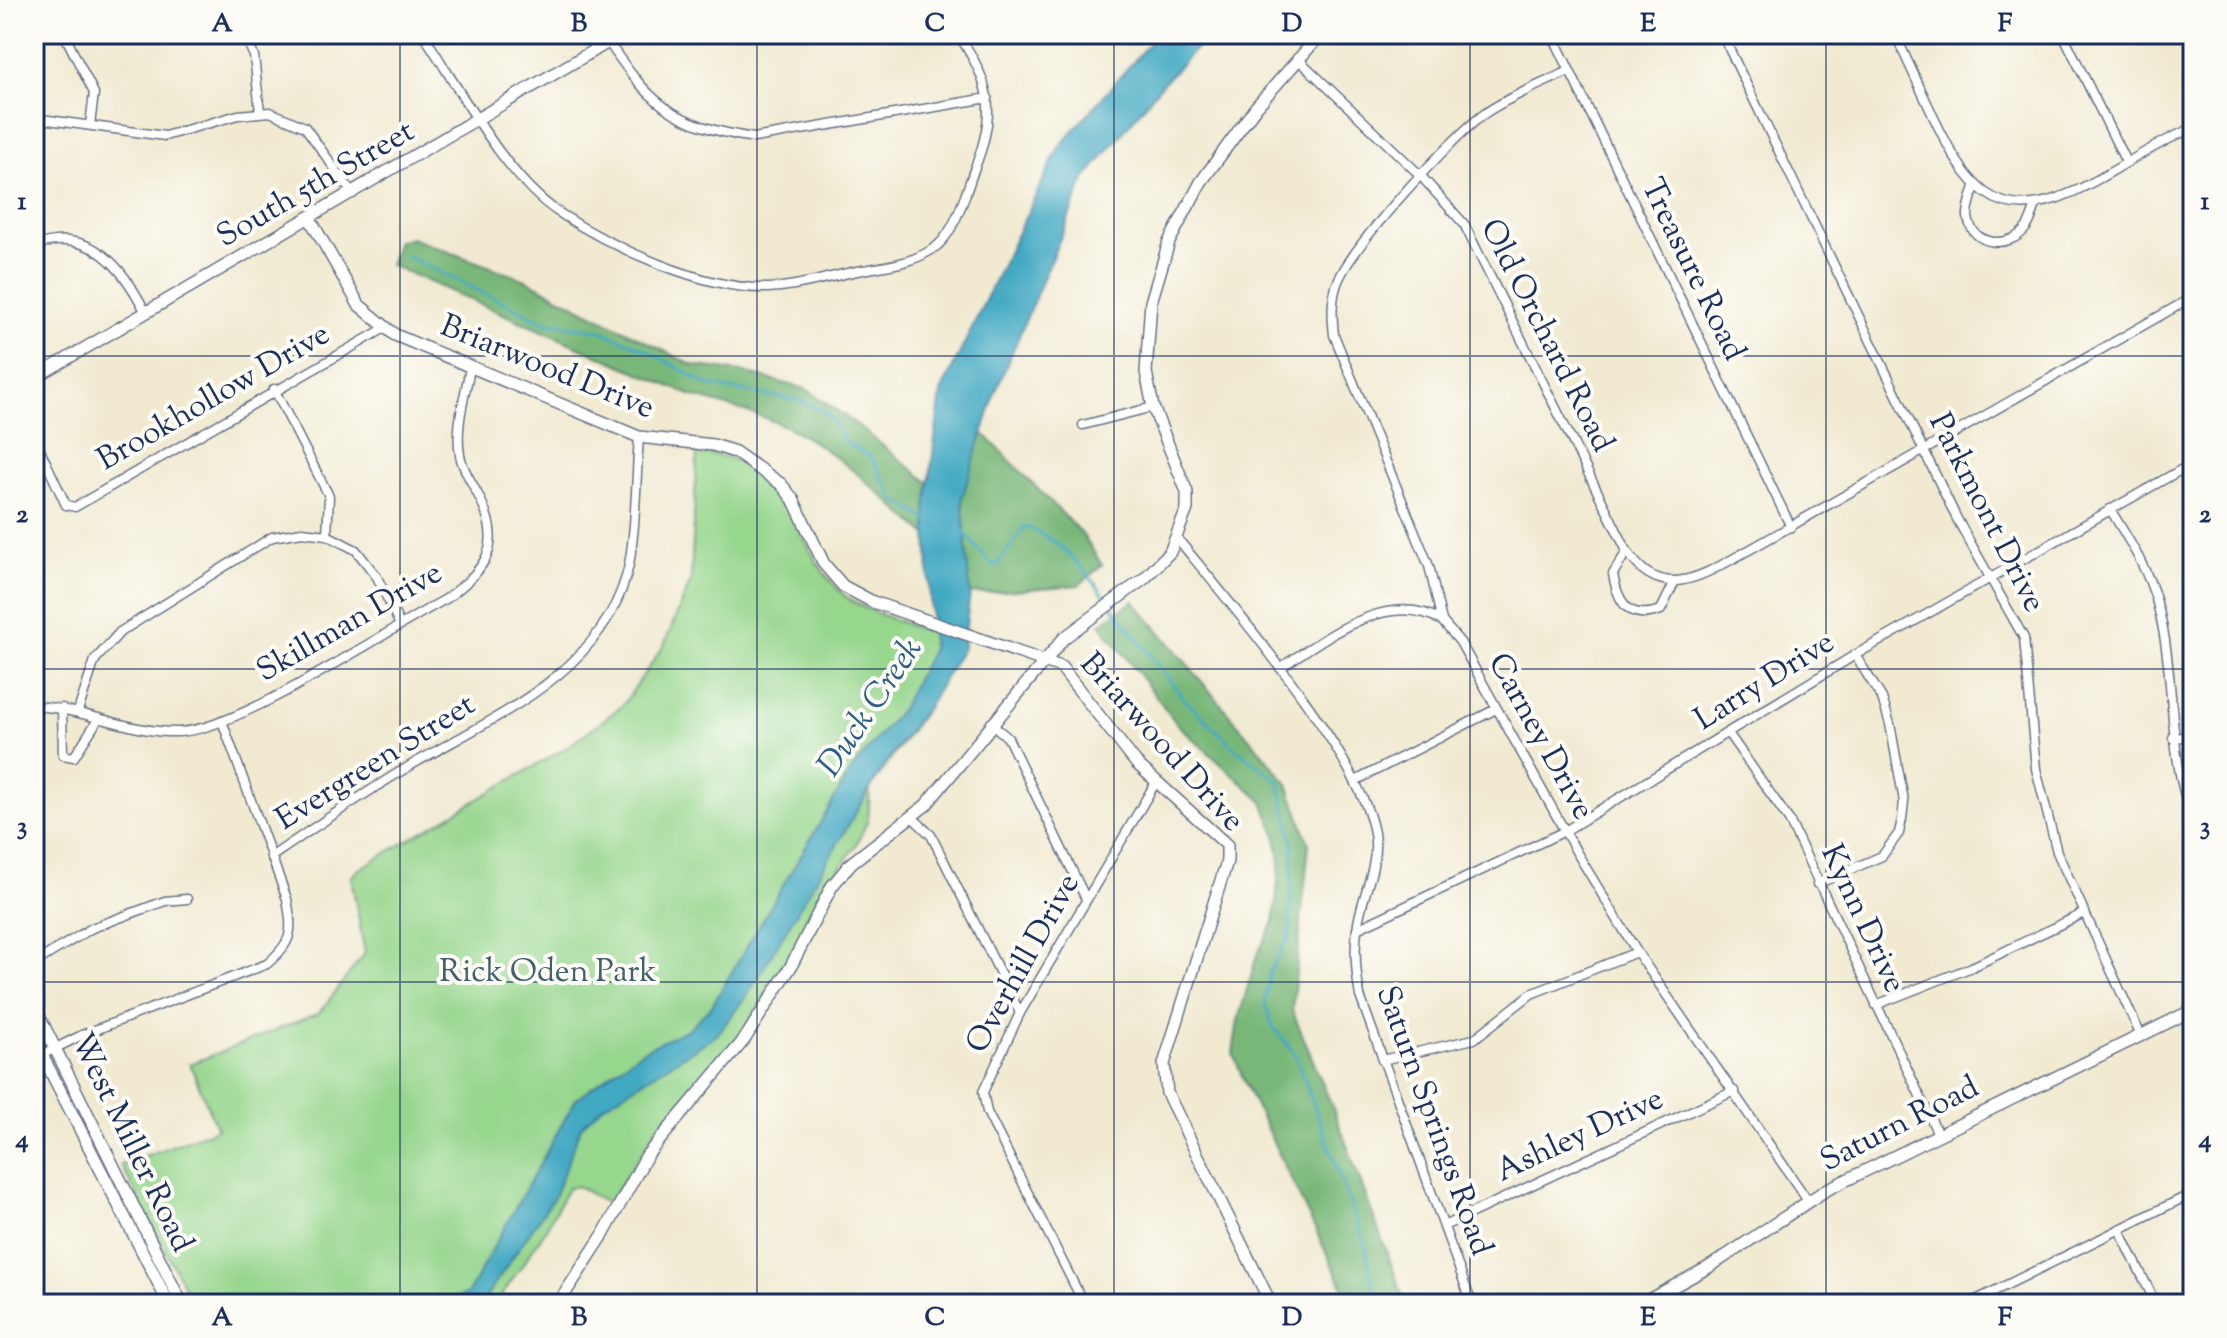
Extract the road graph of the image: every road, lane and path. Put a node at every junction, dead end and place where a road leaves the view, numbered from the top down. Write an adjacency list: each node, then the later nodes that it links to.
1 (64, 34): 18 (street)
2 (244, 34): 15 (street)
3 (423, 34): 17 (street)
4 (622, 34): 11 (street, South 5th Street)
5 (958, 34): 14 (street)
6 (1321, 34): 12 (street)
7 (1552, 34): 13 (street, Treasure Road)
8 (1722, 34): 37 (street, Parkmont Drive)
9 (1895, 34): 22 (street)
10 (2063, 34): 20 (street)
11 (606, 38): 14 (street); 17 (street, South 5th Street)
12 (1297, 57): 21 (street, Old Orchard Road); 33 (street)
13 (1569, 71): 21 (street, Carney Drive); 40 (street, Treasure Road)
14 (988, 98): 17 (street)
15 (260, 112): 18 (street); 23 (street)
16 (34, 118): 18 (street)
17 (480, 119): 23 (street, South 5th Street)
18 (90, 125)
19 (2193, 128): 20 (street)
20 (2125, 160): 24 (street)
21 (1421, 176): 43 (street, Old Orchard Road); 46 (street, Carney Drive)
22 (1975, 186): 24 (street); 24 (street)
23 (353, 194): 25 (street, South 5th Street)
24 (2036, 205)
25 (310, 219): 28 (street, South 5th Street); 29 (street, Briarwood Drive)
26 (34, 246): 28 (street)
27 (2193, 297): 37 (street)
28 (146, 313): 31 (street, South 5th Street)
29 (385, 328): 30 (street, Briarwood Drive); 32 (street, Brookhollow Drive)
30 (470, 368): 36 (street, Briarwood Drive); 47 (street, Skillman Drive)
31 (34, 378)
32 (274, 389): 35 (street, Brookhollow Drive); 41 (street)
33 (1153, 407): 34 (street); 42 (street)
34 (1083, 425)
35 (34, 437)
36 (639, 437): 49 (street, Briarwood Drive); 66 (street, Evergreen Street)
37 (1924, 449): 40 (street); 44 (street, Parkmont Drive)
38 (2193, 463): 39 (street, Larry Drive)
39 (2110, 509): 44 (street, Larry Drive); 60 (street)
40 (1791, 527): 45 (street)
41 (327, 535): 47 (street); 54 (street)
42 (1177, 538): 49 (street); 50 (street, Saturn Springs Road)
43 (1627, 551): 45 (street, Old Orchard Road); 45 (street)
44 (1991, 577): 48 (street, Larry Drive); 70 (street, Parkmont Drive)
45 (1675, 581)
46 (1442, 621): 50 (street); 53 (street, Carney Drive)
47 (399, 623): 56 (street, Skillman Drive)
48 (1855, 655): 58 (street, Larry Drive); 67 (street)
49 (1044, 659): 57 (street); 62 (street, Briarwood Drive)
50 (1280, 668): 61 (street, Saturn Springs Road)
51 (34, 706): 52 (street, Skillman Drive)
52 (62, 708): 54 (street, Skillman Drive); 55 (street)
53 (1496, 709): 61 (street); 65 (street, Carney Drive)
54 (78, 711): 55 (street, Skillman Drive)
55 (99, 718): 56 (street, Skillman Drive)
56 (222, 721): 66 (street)
57 (991, 723): 63 (street); 69 (street)
58 (1728, 733): 65 (street, Larry Drive); 67 (street, Kynn Drive)
59 (2193, 736): 60 (street)
60 (2173, 738): 64 (street)
61 (1355, 781): 71 (street, Saturn Springs Road)
62 (1156, 782): 69 (street, Overhill Drive); 93 (street, Briarwood Drive)
63 (912, 817): 77 (street); 91 (street)
64 (2193, 821)
65 (1565, 831): 71 (street, Larry Drive); 72 (street, Carney Drive)
66 (271, 857): 80 (street, Evergreen Street)
67 (1817, 884): 74 (street, Kynn Drive)
68 (187, 899): 73 (street)
69 (1086, 899): 77 (street, Overhill Drive)
70 (2082, 914): 74 (street); 78 (street, Parkmont Drive)
71 (1357, 929): 82 (street, Saturn Springs Road)
72 (1637, 952): 82 (street); 83 (street, Carney Drive)
73 (34, 963)
74 (1876, 1005): 84 (street, Kynn Drive)
75 (34, 1006): 80 (street, West Miller Road)
76 (2193, 1010): 78 (street, Saturn Road)
77 (1020, 1013): 92 (street, Overhill Drive)
78 (2141, 1036): 84 (street, Saturn Road)
79 (34, 1039): 81 (street, West Miller Road)
80 (54, 1049): 81 (street, Evergreen Street); 90 (street, West Miller Road)
81 (38, 1058): 89 (street, West Miller Road)
82 (1382, 1060): 87 (street, Saturn Springs Road)
83 (1734, 1091): 86 (street, Carney Drive); 87 (street, Ashley Drive)
84 (1938, 1134): 86 (street, Saturn Road)
85 (2193, 1193): 88 (street)
86 (1808, 1201): 95 (street, Saturn Road)
87 (1446, 1225): 94 (street, Saturn Springs Road)
88 (2119, 1229): 96 (street); 97 (street)
89 (169, 1304)
90 (182, 1304)
91 (558, 1304)
92 (1084, 1304)
93 (1271, 1304)
94 (1472, 1304)
95 (1641, 1304)
96 (1968, 1304)
97 (2156, 1304)

